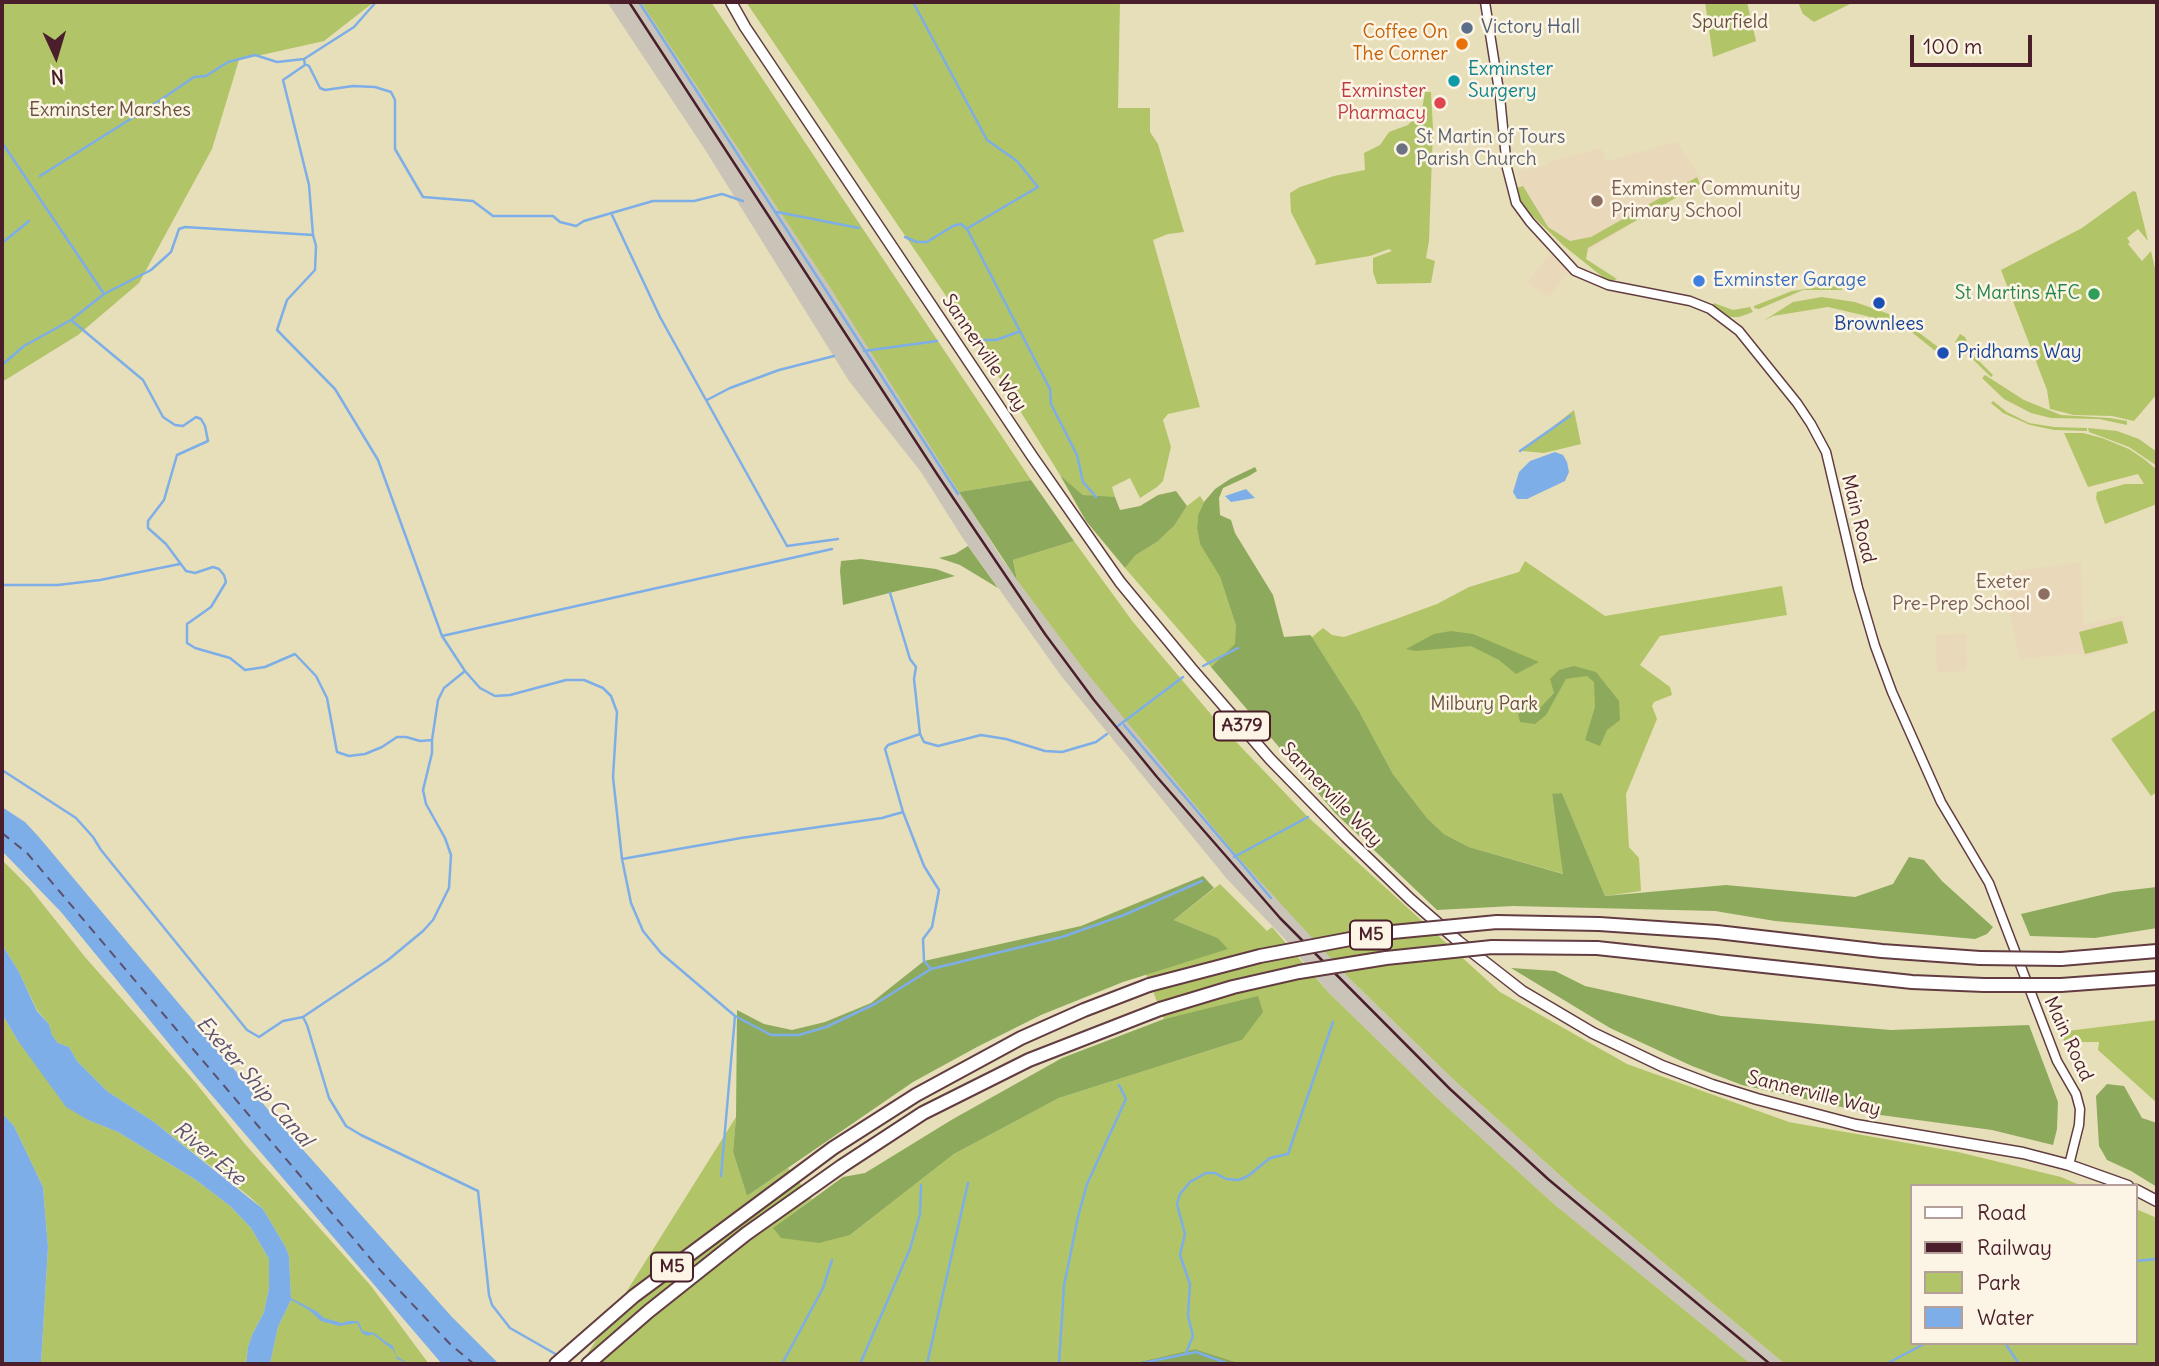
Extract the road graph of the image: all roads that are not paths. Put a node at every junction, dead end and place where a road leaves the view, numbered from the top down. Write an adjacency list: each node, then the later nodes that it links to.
1 (731, 2): 5 (main road, Sannerville Way / A379)
2 (1485, 2): 5 (street, Main Road)
3 (2157, 951): 9 (highway, M5, bridge)
4 (2157, 978): 10 (highway, M5, bridge)
5 (2069, 1165): 6 (main road, Sannerville Way / A379)
6 (2122, 1184)
7 (2138, 1191): 8 (main road)
8 (2157, 1201)
9 (556, 1364)
10 (589, 1364)

